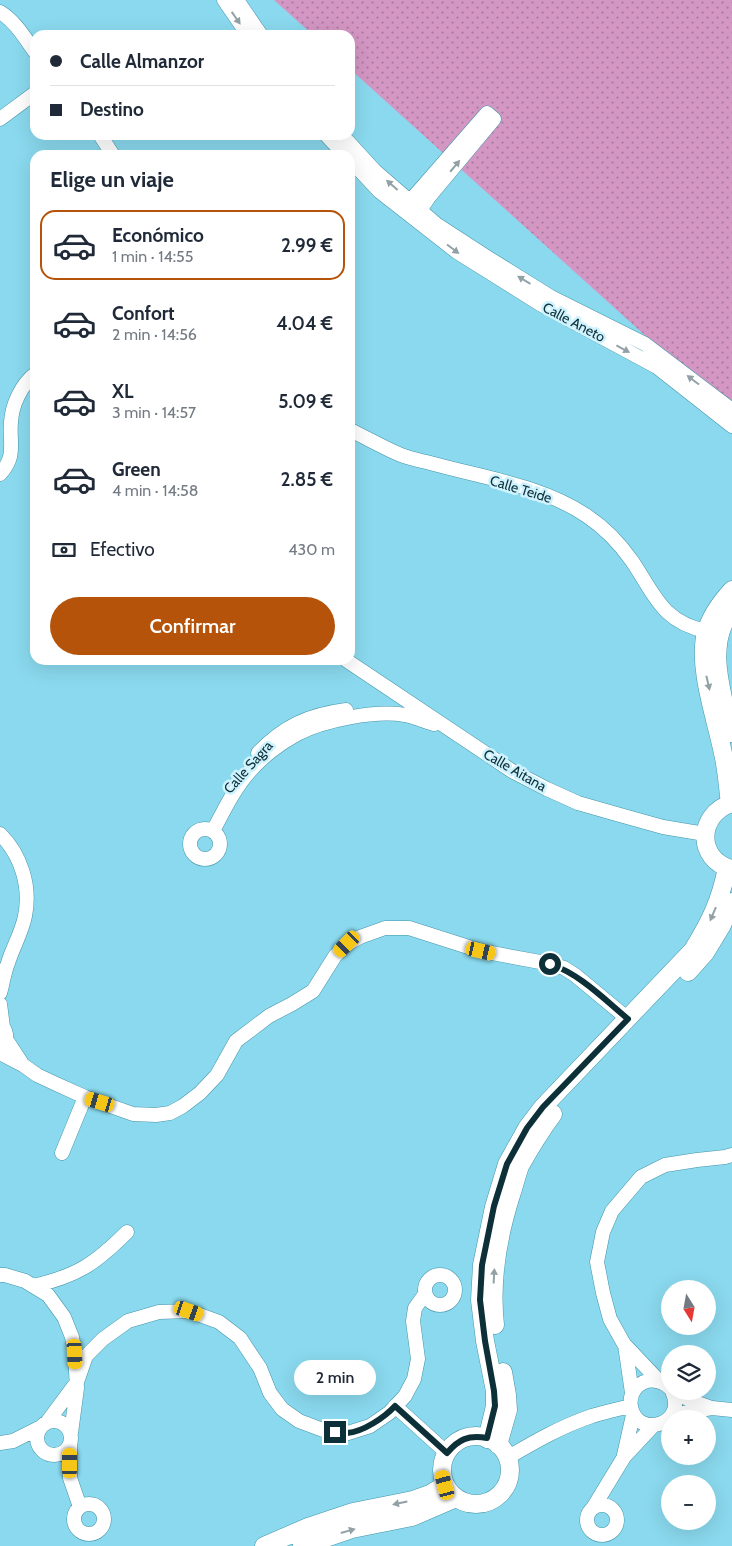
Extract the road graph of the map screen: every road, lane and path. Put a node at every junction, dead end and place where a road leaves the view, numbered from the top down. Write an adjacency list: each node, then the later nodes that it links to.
1 (224, 0): 4 (street, one-way to 4)
2 (237, 0): 5 (street)
3 (0, 12): 6 (street)
4 (245, 30)
5 (258, 30)
6 (30, 45)
7 (30, 97): 8 (street)
8 (0, 119)
9 (331, 140): 11 (street)
10 (347, 140): 13 (street, Calle Aneto, one-way to 10)
11 (340, 150)
12 (355, 165): 13 (street, Calle Aneto)
13 (412, 210): 13 (street, one-way to 13); 15 (street, Calle Aneto, one-way to 13); 16 (street, Calle Aneto, one-way to 16)
14 (30, 378): 18 (street)
15 (732, 410)
16 (732, 426)
17 (355, 432): 21 (street, Calle Teide)
18 (0, 474)
19 (732, 590): 21 (street)
20 (732, 610): 27 (street)
21 (706, 631): 28 (street, one-way to 28)
22 (355, 659): 24 (street, Calle Aitana)
23 (352, 665): 24 (street, Calle Aitana)
24 (393, 700): 25 (street, Calle Aitana); 25 (street, Calle Sagra); 26 (street, Calle Sagra); 30 (street, Calle Sagra)
25 (418, 705): 26 (street, Calle Aitana); 29 (street, Calle Aitana)
26 (448, 728): 29 (street, Calle Aitana)
27 (732, 739)
28 (731, 803): 29 (street)
29 (706, 829): 32 (street)
30 (210, 830)
31 (0, 834): 34 (street)
32 (730, 869): 36 (street, one-way to 36)
33 (732, 902): 63 (street, one-way to 33)
34 (0, 993)
35 (0, 1004): 37 (street)
36 (628, 1019): 40 (street); 63 (street)
37 (2, 1034): 39 (street)
38 (0, 1053): 39 (street)
39 (23, 1065): 40 (street)
40 (85, 1097): 41 (street)
41 (62, 1154)
42 (732, 1155): 47 (street)
43 (127, 1232): 45 (street)
44 (0, 1275): 45 (street)
45 (33, 1286): 49 (street)
46 (425, 1294): 53 (street)
47 (624, 1344): 48 (street); 52 (street)
48 (661, 1380)
49 (77, 1382): 53 (street); 58 (street); 60 (street)
50 (661, 1385): 52 (street)
51 (690, 1400): 54 (street)
52 (632, 1405): 59 (street); 63 (street); 66 (street)
53 (395, 1406): 64 (street)
54 (712, 1408): 55 (street); 56 (street)
55 (700, 1410)
56 (732, 1410)
57 (661, 1424): 59 (street)
58 (43, 1425): 60 (street); 61 (street); 62 (street)
59 (653, 1426): 66 (street)
60 (70, 1439): 65 (street); 67 (street)
61 (6, 1442): 62 (street)
62 (39, 1447): 65 (street)
63 (498, 1447): 64 (street); 68 (street)
64 (447, 1453): 68 (street)
65 (52, 1455): 67 (street)
66 (624, 1456): 70 (street)
67 (70, 1478): 69 (street)
68 (450, 1491): 71 (street, one-way to 71); 72 (street, one-way to 68)
69 (80, 1507)
70 (593, 1508)
71 (264, 1546)
72 (302, 1546)

